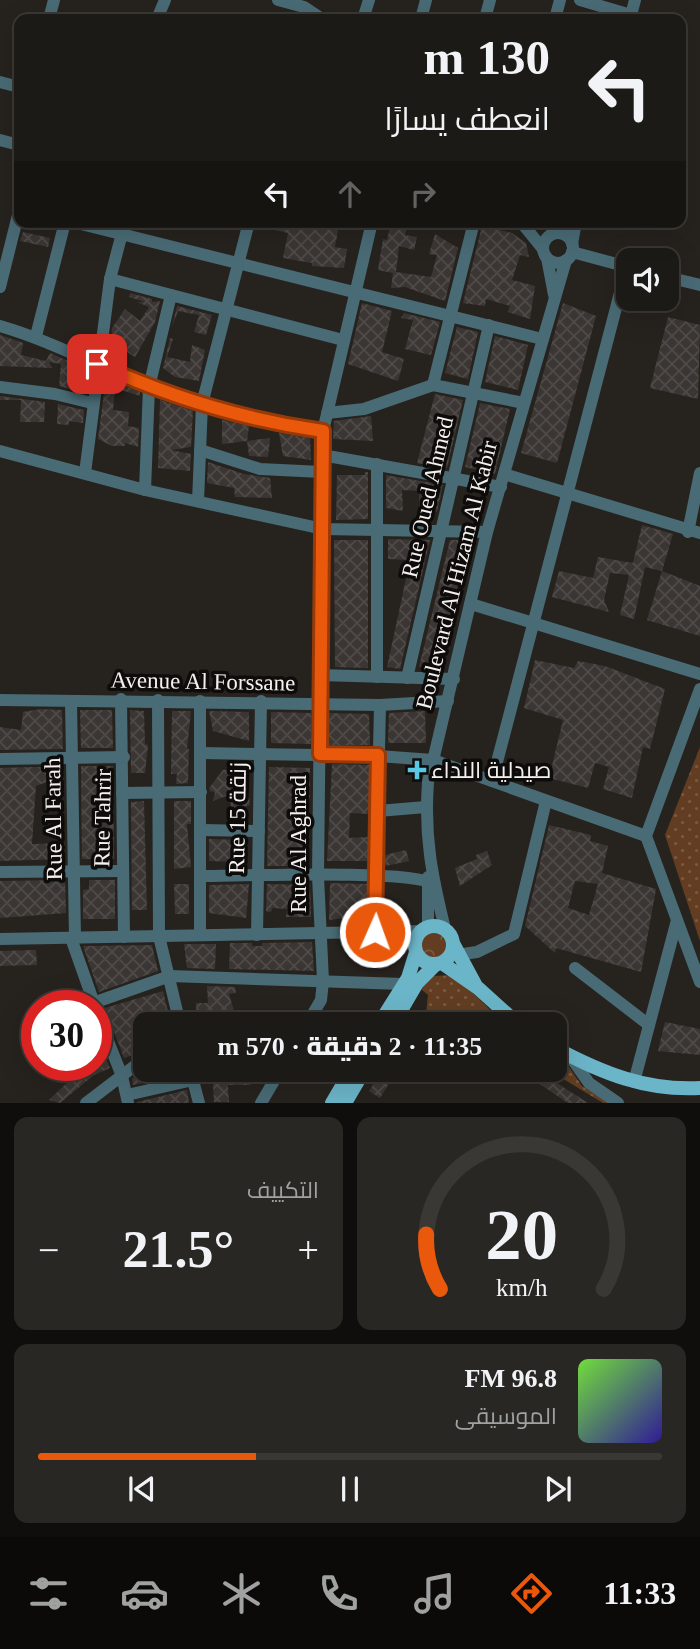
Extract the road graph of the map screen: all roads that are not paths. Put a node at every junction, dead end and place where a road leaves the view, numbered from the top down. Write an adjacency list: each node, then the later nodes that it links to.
1 (278, 0): 3 (street)
2 (580, 0): 4 (street)
3 (311, 10)
4 (621, 14)
5 (15, 228): 23 (street)
6 (63, 228): 32 (street)
7 (247, 228): 18 (street)
8 (371, 228): 24 (street, Rue Al Aghrad)
9 (473, 228): 29 (street)
10 (526, 228): 17 (street, Boulevard Al Hizam Al Kabir)
11 (541, 228): 15 (street, Boulevard Al Hizam Al Kabir)
12 (564, 228): 15 (street)
13 (573, 228): 16 (street, Boulevard Al Hizam Al Kabir)
14 (123, 229): 18 (street); 20 (street)
15 (556, 233): 16 (street, Boulevard Al Hizam Al Kabir); 17 (street)
16 (570, 252): 17 (street); 19 (street); 26 (street, Boulevard Al Hizam Al Kabir)
17 (545, 254): 26 (street, Boulevard Al Hizam Al Kabir)
18 (237, 262): 24 (street); 27 (street)
19 (616, 264)
20 (110, 279): 25 (street); 35 (street)
21 (679, 280): 22 (street)
22 (700, 285)
23 (0, 287)
24 (355, 293): 29 (street); 34 (street, Rue Al Aghrad)
25 (171, 295): 27 (street); 38 (street)
26 (554, 295): 33 (street, Boulevard Al Hizam Al Kabir)
27 (226, 309): 34 (street); 42 (street)
28 (617, 311): 55 (street)
29 (451, 316): 30 (street); 36 (street)
30 (489, 325): 33 (street); 39 (street, Rue Oued Ahmed)
31 (0, 326): 32 (street)
32 (36, 336): 35 (street)
33 (542, 339): 41 (street, Boulevard Al Hizam Al Kabir)
34 (343, 340): 43 (street, Rue Al Aghrad)
35 (97, 364): 38 (street); 40 (street)
36 (433, 385): 39 (street); 43 (street)
37 (0, 387): 40 (street)
38 (149, 387): 42 (street); 54 (street)
39 (472, 393): 41 (street); 52 (street, Rue Oued Ahmed)
40 (92, 403): 50 (street)
41 (524, 403): 53 (street, Boulevard Al Hizam Al Kabir)
42 (202, 404): 44 (street); 45 (street)
43 (327, 413): 44 (street, Rue Al Aghrad)
44 (323, 431): 47 (street, Rue Al Aghrad)
45 (200, 450): 49 (street); 56 (street)
46 (0, 451): 50 (street)
47 (322, 455): 48 (street); 49 (street, Rue Al Aghrad)
48 (377, 464): 52 (street); 58 (street)
49 (322, 472): 57 (street, Rue Al Aghrad)
50 (85, 473): 54 (street)
51 (700, 473): 61 (street)
52 (452, 478): 53 (street); 59 (street, Rue Oued Ahmed)
53 (503, 481): 55 (street); 60 (street, Boulevard Al Hizam Al Kabir)
54 (145, 490): 56 (street)
55 (569, 494): 61 (street); 63 (street)
56 (198, 501): 57 (street)
57 (323, 529): 58 (street); 65 (street, Rue Al Aghrad)
58 (379, 530): 59 (street); 66 (street)
59 (442, 531): 60 (street); 67 (street, Rue Oued Ahmed)
60 (487, 533): 62 (street, Boulevard Al Hizam Al Kabir)
61 (694, 533)
62 (471, 604): 63 (street); 68 (street, Boulevard Al Hizam Al Kabir)
63 (534, 623): 64 (street); 87 (street)
64 (700, 674)
65 (320, 675): 66 (street); 77 (street, Rue Al Aghrad)
66 (377, 677): 67 (street)
67 (407, 678): 68 (street)
68 (454, 679): 76 (street, Boulevard Al Hizam Al Kabir)
69 (700, 689): 96 (street)
70 (121, 699): 72 (street, Avenue Al Forssane); 73 (street, Avenue Al Forssane); 83 (street, Rue Tahrir)
71 (0, 700): 73 (street, Avenue Al Forssane)
72 (158, 700): 74 (street, Avenue Al Forssane); 90 (street)
73 (71, 701): 84 (street, Rue Al Farah)
74 (200, 701): 75 (street, Avenue Al Forssane); 79 (street)
75 (261, 701): 77 (street, Avenue Al Forssane); 80 (street, Rue 15 زنقة)
76 (448, 701): 78 (street, Avenue Al Forssane); 86 (street, Boulevard Al Hizam Al Kabir)
77 (321, 705): 78 (street, Avenue Al Forssane); 81 (street, Rue Al Aghrad)
78 (380, 705): 82 (street)
79 (201, 753): 80 (street); 88 (street)
80 (259, 754): 81 (street); 95 (street, Rue 15 زنقة)
81 (320, 754): 82 (street); 101 (street, Rue Al Aghrad)
82 (378, 755): 86 (street); 93 (street)
83 (124, 757): 84 (street); 89 (street, Rue Tahrir)
84 (73, 758): 85 (street); 99 (street, Rue Al Farah)
85 (0, 759)
86 (433, 761): 87 (street); 92 (street, Boulevard Al Hizam Al Kabir)
87 (492, 781): 91 (street)
88 (201, 792): 90 (street); 94 (street)
89 (122, 793): 90 (street); 97 (street, Rue Tahrir)
90 (160, 793): 111 (street)
91 (546, 801): 96 (street); 116 (street)
92 (426, 807): 93 (street); 104 (street, Boulevard Al Hizam Al Kabir)
93 (378, 811): 103 (street)
94 (201, 830): 95 (street); 102 (street)
95 (259, 831): 100 (street, Rue 15 زنقة)
96 (646, 836): 105 (street)
97 (122, 871): 99 (street); 112 (street, Rue Tahrir)
98 (0, 872): 99 (street)
99 (75, 872): 114 (street, Rue Al Farah)
100 (258, 876): 101 (street); 102 (street); 109 (street, Rue 15 زنقة)
101 (318, 876): 103 (street); 108 (street, Rue Al Aghrad)
102 (201, 877): 110 (street)
103 (377, 877): 104 (street); 107 (street)
104 (430, 878): 106 (street, Boulevard Al Hizam Al Kabir); 113 (street, Boulevard Al Hizam Al Kabir)
105 (677, 920): 120 (street); 129 (street)
106 (445, 929): 113 (main road); 116 (main road)
107 (375, 932): 108 (street); 113 (street)
108 (319, 933): 109 (street); 119 (street, Rue Al Aghrad)
109 (257, 934): 110 (street)
110 (200, 935): 111 (street)
111 (159, 936): 112 (street); 118 (street)
112 (124, 937): 114 (street)
113 (420, 937): 116 (main road); 121 (main road)
114 (73, 938): 115 (street); 122 (street, Rue Al Farah)
115 (0, 939)
116 (448, 957): 127 (main road); 128 (main road)
117 (575, 968): 129 (street)
118 (170, 976): 119 (street); 123 (street); 124 (street)
119 (324, 981): 121 (street); 125 (street)
120 (700, 982)
121 (403, 984): 126 (main road)
122 (90, 990)
123 (112, 1000)
124 (178, 1012)
125 (314, 1012)
126 (386, 1012)
127 (400, 1012)
128 (505, 1012)
129 (649, 1025): 140 (street)
130 (112, 1050): 134 (street, Rue Al Farah)
131 (567, 1054): 132 (main road)
132 (570, 1056): 140 (main road); 148 (street)
133 (133, 1067): 134 (street)
134 (122, 1076): 142 (street, Rue Al Farah); 143 (street)
135 (172, 1082): 142 (street)
136 (194, 1082): 144 (street)
137 (273, 1082): 145 (street)
138 (344, 1082): 146 (main road)
139 (357, 1082): 147 (main road)
140 (634, 1082): 141 (main road)
141 (700, 1088)
142 (128, 1099)
143 (86, 1103)
144 (199, 1103)
145 (261, 1103)
146 (332, 1103)
147 (345, 1103)
148 (618, 1103)

